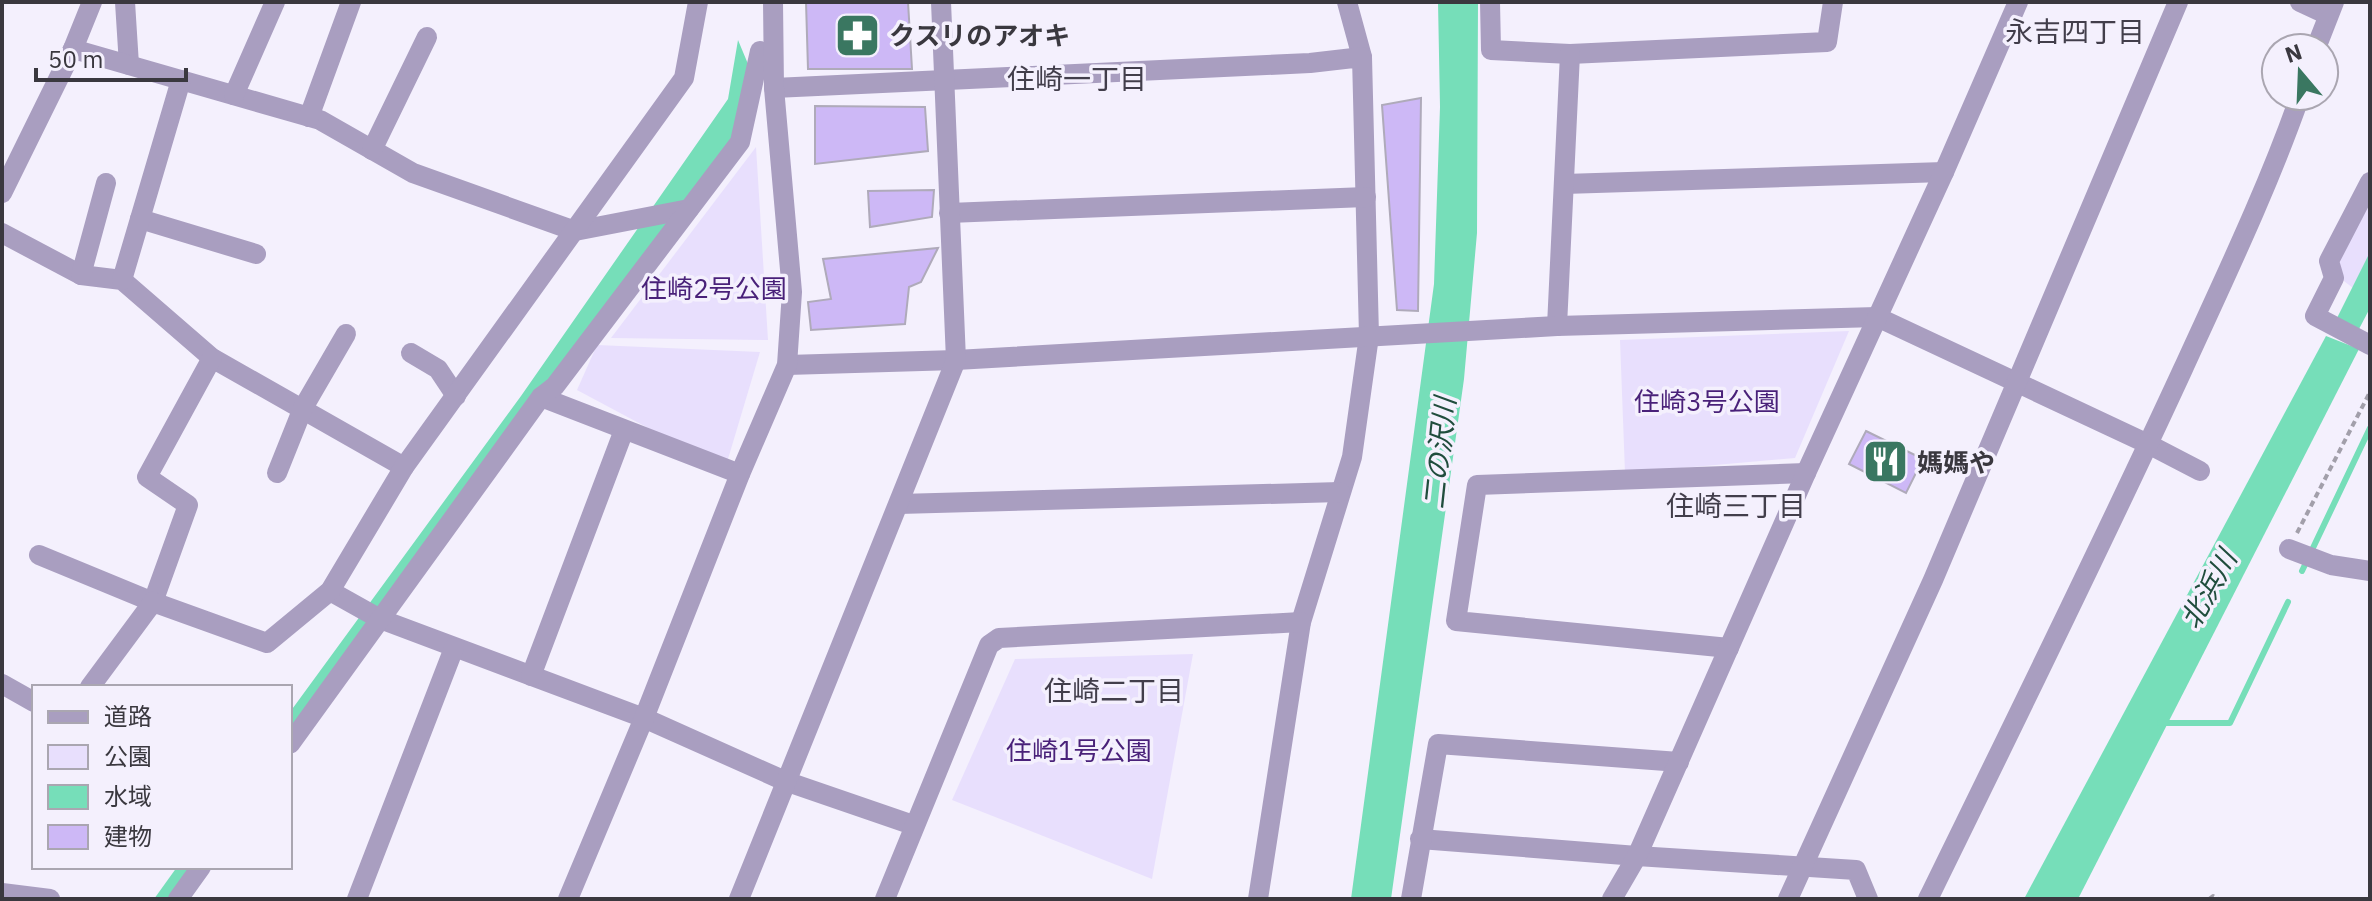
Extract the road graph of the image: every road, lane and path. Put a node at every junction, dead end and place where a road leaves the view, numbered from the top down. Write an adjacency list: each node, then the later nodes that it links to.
1 (92, 2): 17 (street)
2 (125, 2): 21 (street)
3 (275, 2): 25 (street)
4 (351, 2): 27 (street)
5 (698, 2): 38 (street)
6 (773, 2): 24 (street)
7 (941, 2): 22 (street)
8 (1347, 2): 20 (street)
9 (1490, 2): 19 (street)
10 (1833, 2): 19 (street)
11 (2018, 2): 29 (street)
12 (2178, 2): 52 (street)
13 (2300, 2): 14 (street)
14 (2331, 8): 15 (street)
15 (2322, 32)
16 (427, 37): 28 (street)
17 (73, 49): 21 (street); 33 (street)
18 (760, 51): 35 (street)
19 (1570, 54): 32 (street)
20 (1362, 57): 22 (street); 34 (street)
21 (129, 65): 23 (street)
22 (943, 79): 24 (street); 36 (street)
23 (181, 80): 25 (street); 37 (street)
24 (774, 88): 51 (street)
25 (234, 95): 27 (street)
26 (2294, 112): 58 (street)
27 (309, 117): 28 (street)
28 (372, 150): 38 (street)
29 (1944, 172): 32 (street); 43 (street)
30 (2370, 182): 47 (street)
31 (106, 183): 41 (street)
32 (1564, 184): 44 (street)
33 (2, 193)
34 (1366, 197): 36 (street); 46 (street)
35 (683, 210): 38 (street); 55 (street)
36 (949, 213): 50 (street)
37 (140, 219): 40 (street); 42 (street)
38 (575, 231): 54 (street)
39 (2, 233): 41 (street)
40 (256, 254)
41 (81, 275): 42 (street)
42 (122, 280): 49 (street)
43 (1877, 317): 44 (street); 52 (street); 62 (street)
44 (1557, 326): 46 (street)
45 (346, 334): 56 (street)
46 (1369, 336): 50 (street); 64 (street)
47 (2370, 345)
48 (411, 353): 54 (street)
49 (212, 358): 56 (street); 70 (street)
50 (956, 360): 51 (street); 65 (street)
51 (787, 365): 63 (street)
52 (2018, 383): 58 (street); 86 (street)
53 (2370, 392): 66 (path)
54 (456, 396): 59 (street)
55 (541, 397): 57 (street); 71 (street)
56 (303, 408): 59 (street); 61 (street)
57 (624, 430): 63 (street); 75 (street)
58 (2148, 444): 60 (street); 100 (street)
59 (404, 467): 69 (street)
60 (2200, 471)
61 (277, 473)
62 (1806, 473): 74 (street); 74 (street)
63 (740, 474): 79 (street)
64 (1340, 492): 65 (street); 72 (street)
65 (899, 504): 82 (street)
66 (2289, 549): 68 (street)
67 (39, 555): 70 (street)
68 (2370, 571)
69 (330, 591): 70 (street); 71 (street)
70 (153, 602): 77 (street)
71 (380, 619): 73 (street); 80 (street)
72 (1301, 622): 83 (street); 95 (street)
73 (454, 648): 75 (street); 91 (street)
74 (1729, 648): 81 (street)
75 (531, 676): 79 (street)
76 (2, 684): 78 (street)
77 (91, 685)
78 (32, 701)
79 (644, 718): 82 (street); 92 (street)
80 (292, 741)
81 (1679, 762): 84 (street); 85 (street)
82 (785, 781): 83 (street); 93 (street)
83 (913, 825): 94 (street)
84 (1420, 839): 85 (street); 96 (street)
85 (1637, 856): 86 (street); 97 (street)
86 (1803, 865): 98 (street); 99 (street)
87 (200, 869): 90 (street)
88 (2, 893): 89 (street)
89 (50, 899)
90 (178, 899)
91 (357, 899)
92 (568, 899)
93 (739, 899)
94 (885, 899)
95 (1258, 899)
96 (1411, 899)
97 (1612, 899)
98 (1788, 899)
99 (1868, 899)
100 (1928, 899)

